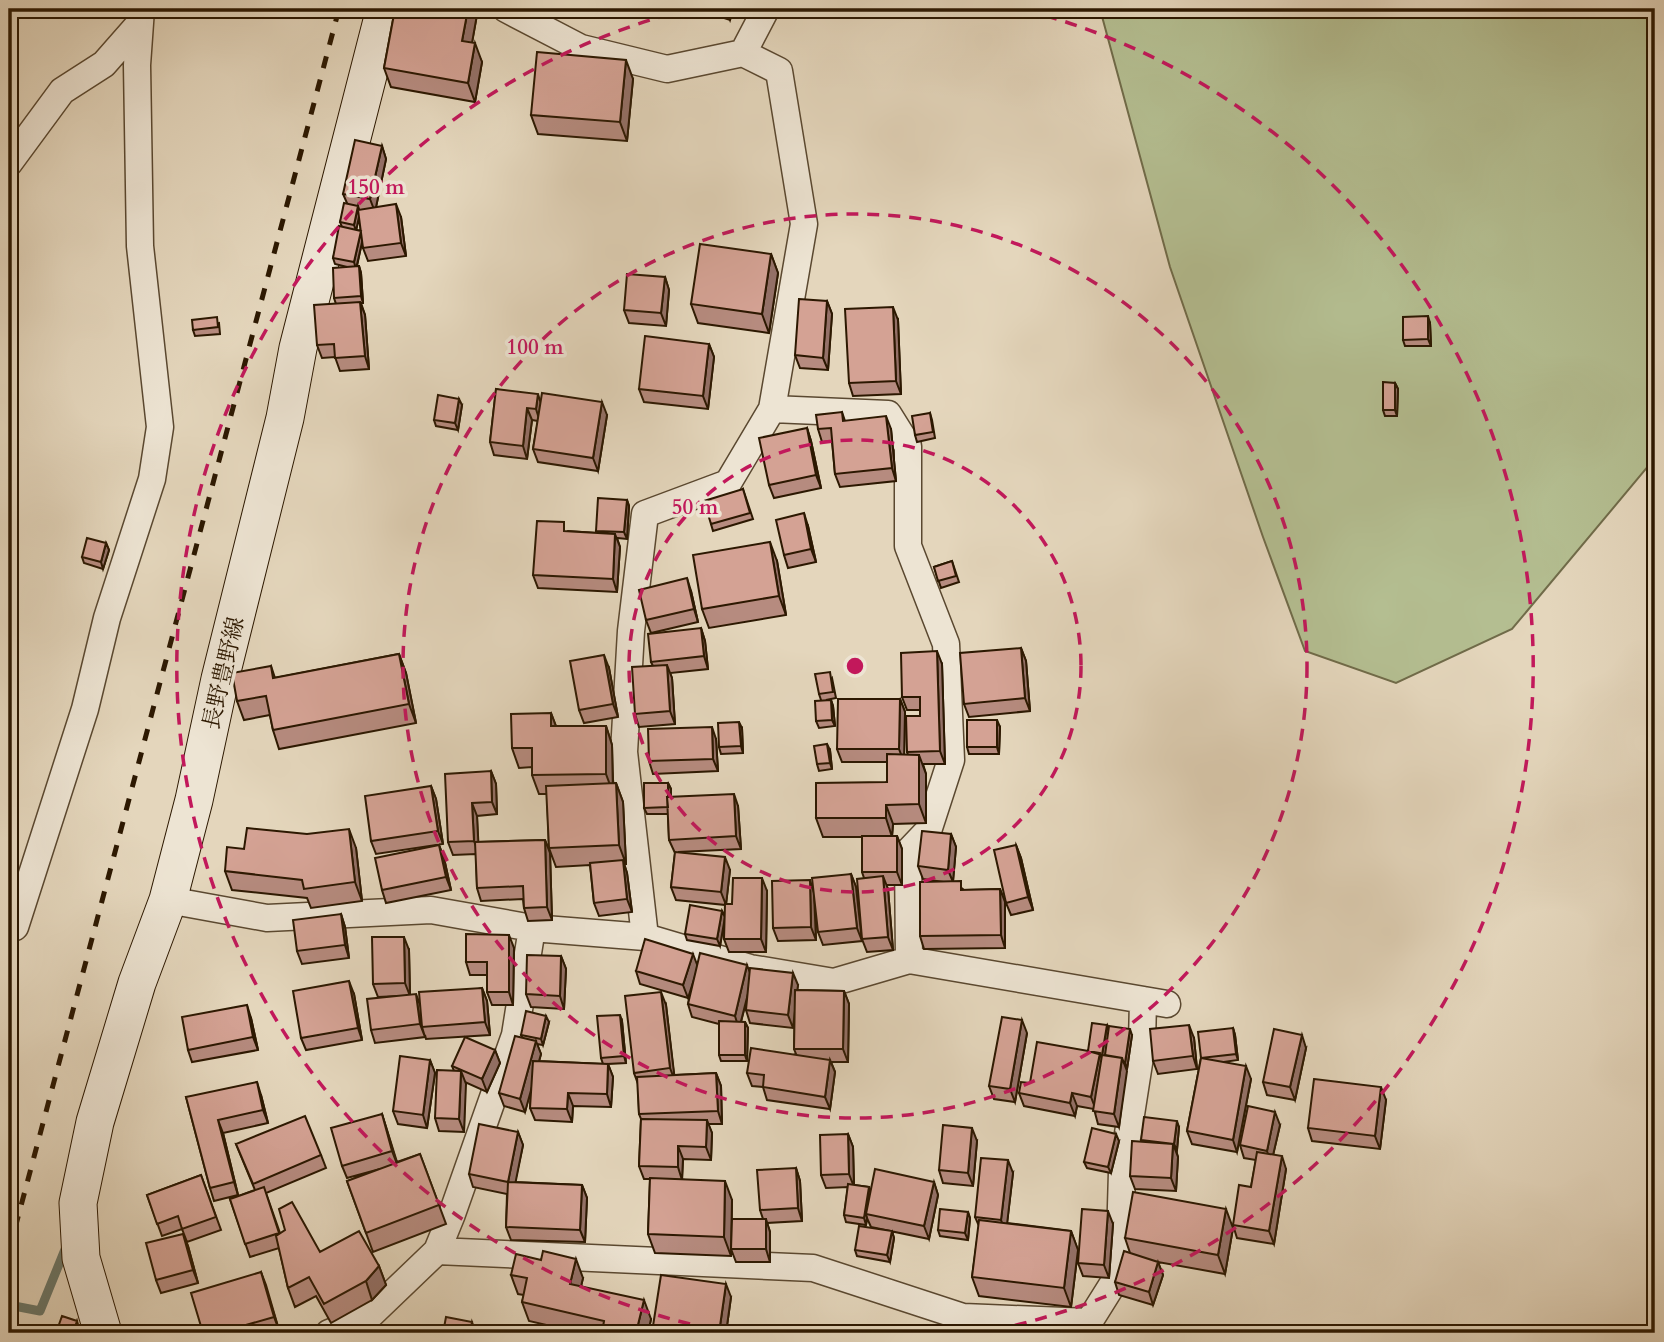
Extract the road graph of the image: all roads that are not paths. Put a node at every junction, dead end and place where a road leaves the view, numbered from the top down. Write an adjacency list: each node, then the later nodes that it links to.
1 (385, 9): 8 (main road, 長野豊野線)
2 (506, 9): 5 (street)
3 (766, 9): 5 (street)
4 (141, 16): 6 (street); 9 (street)
5 (743, 53): 7 (street)
6 (9, 163)
7 (772, 410): 11 (street); 12 (street)
8 (168, 900): 10 (street); 15 (main road, 長野豊野線)
9 (9, 925)
10 (532, 928): 11 (street); 13 (street)
11 (645, 937): 12 (street)
12 (909, 960): 14 (street)
13 (437, 1251): 14 (street); 16 (street)
14 (962, 1325)
15 (103, 1333)
16 (329, 1333)

